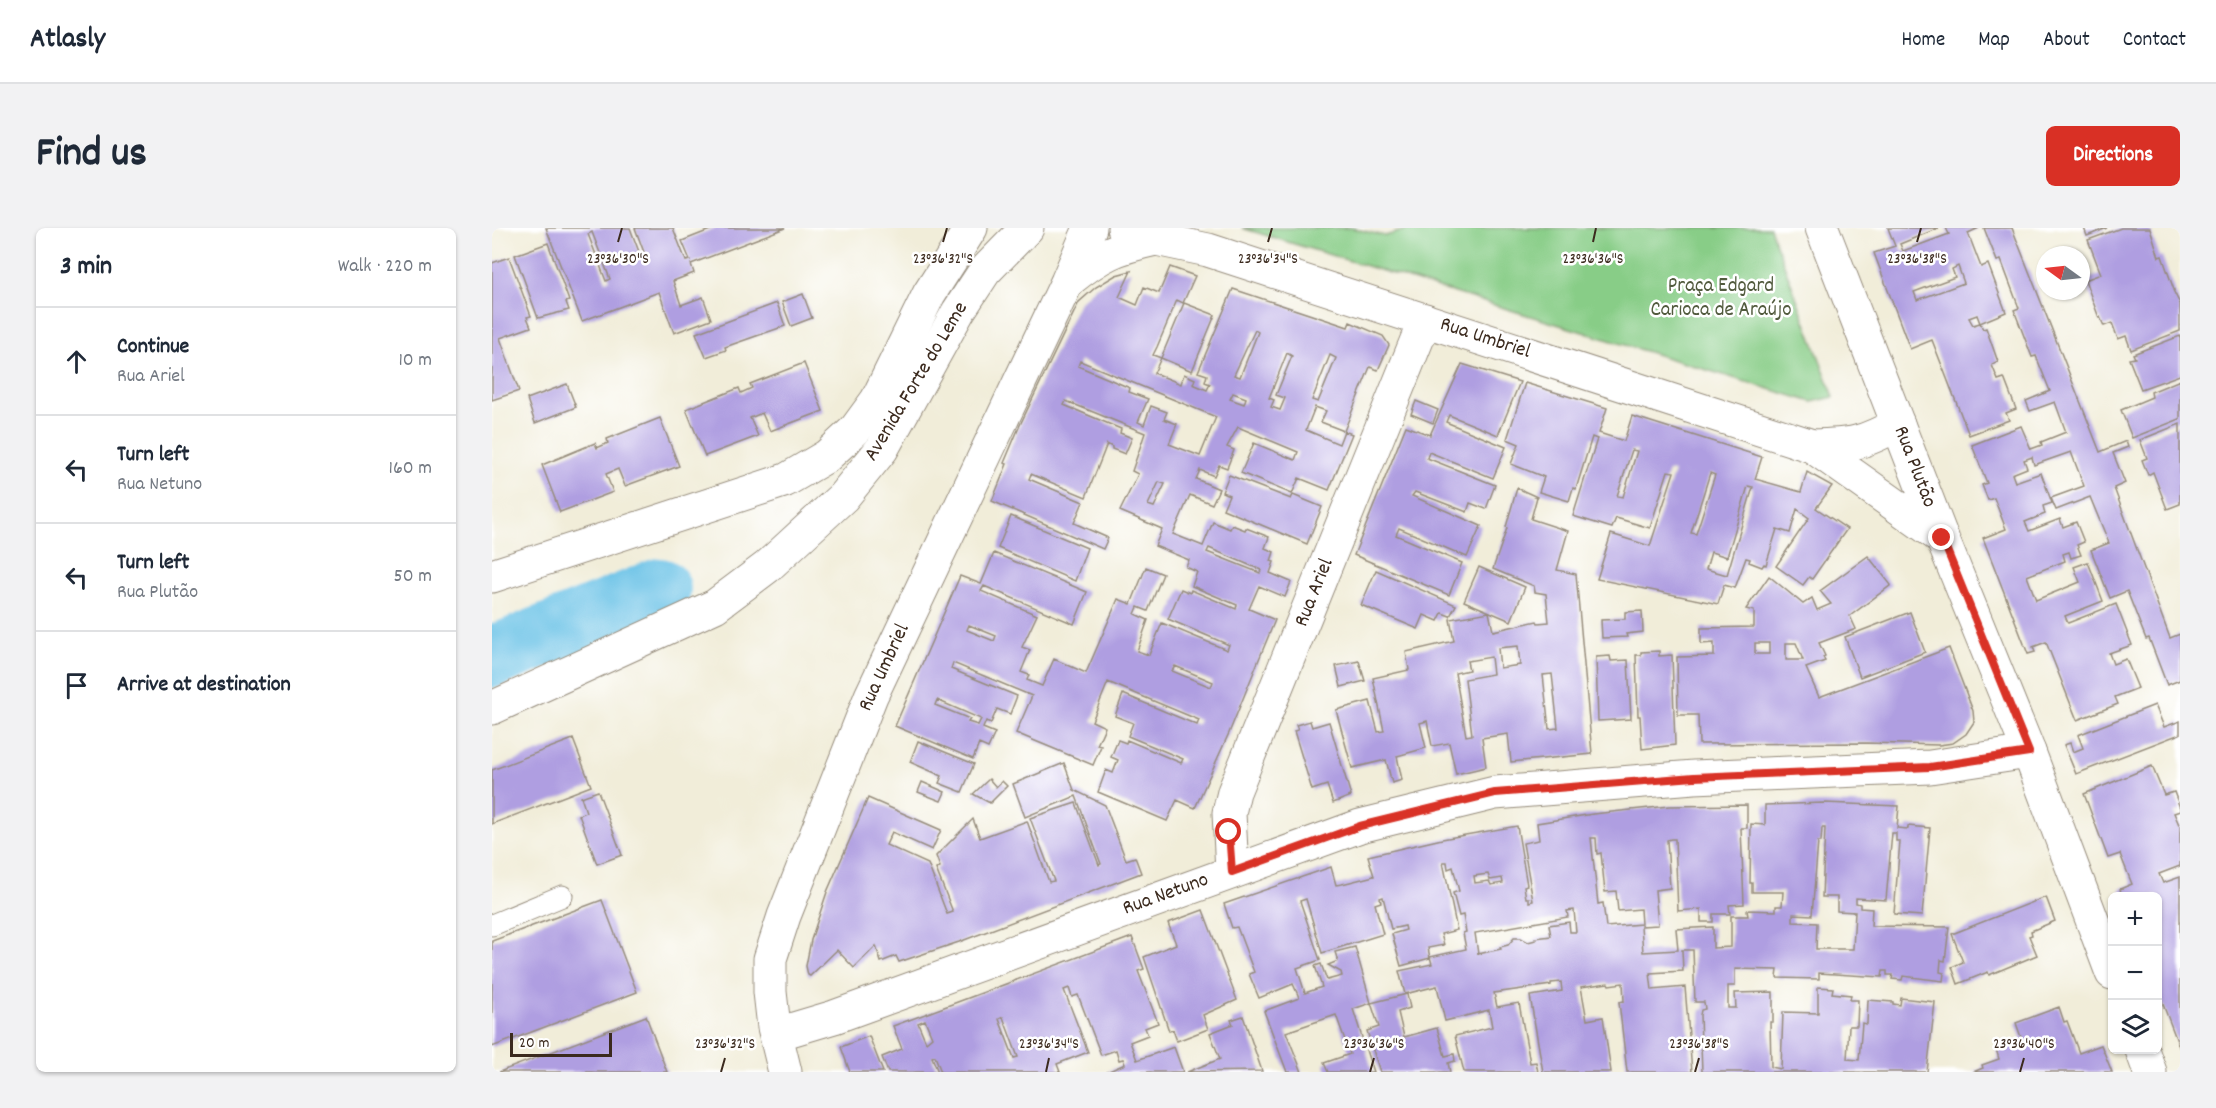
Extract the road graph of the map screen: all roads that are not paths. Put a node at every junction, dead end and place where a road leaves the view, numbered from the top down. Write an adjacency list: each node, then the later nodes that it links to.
1 (971, 228): 13 (street, Avenida Forte do Leme)
2 (1027, 228): 14 (street, Avenida Forte do Leme)
3 (1068, 228): 8 (street, Rua Umbriel)
4 (1090, 228): 8 (street, Rua Umbriel)
5 (1124, 228): 7 (street, Rua Umbriel)
6 (1822, 228): 10 (street, Rua Plutão)
7 (1156, 239): 8 (street, Rua Umbriel); 9 (street, Rua Umbriel)
8 (1067, 282): 20 (street, Rua Umbriel)
9 (1425, 320): 11 (street, Rua Umbriel); 16 (street, Rua Ariel)
10 (1898, 424): 11 (street, Rua Umbriel); 12 (street, Rua Plutão)
11 (1812, 446): 12 (street, Rua Umbriel)
12 (1942, 538): 15 (street, Rua Plutão)
13 (492, 576)
14 (492, 708)
15 (2029, 752): 16 (street, Rua Netuno); 19 (street, Rua Plutão)
16 (1232, 872): 20 (street, Rua Netuno)
17 (562, 896): 18 (lane)
18 (492, 925)
19 (2108, 962)
20 (777, 1034): 22 (street, Rua Umbriel)
21 (2143, 1054): 23 (street)
22 (785, 1072)
23 (2150, 1072)

